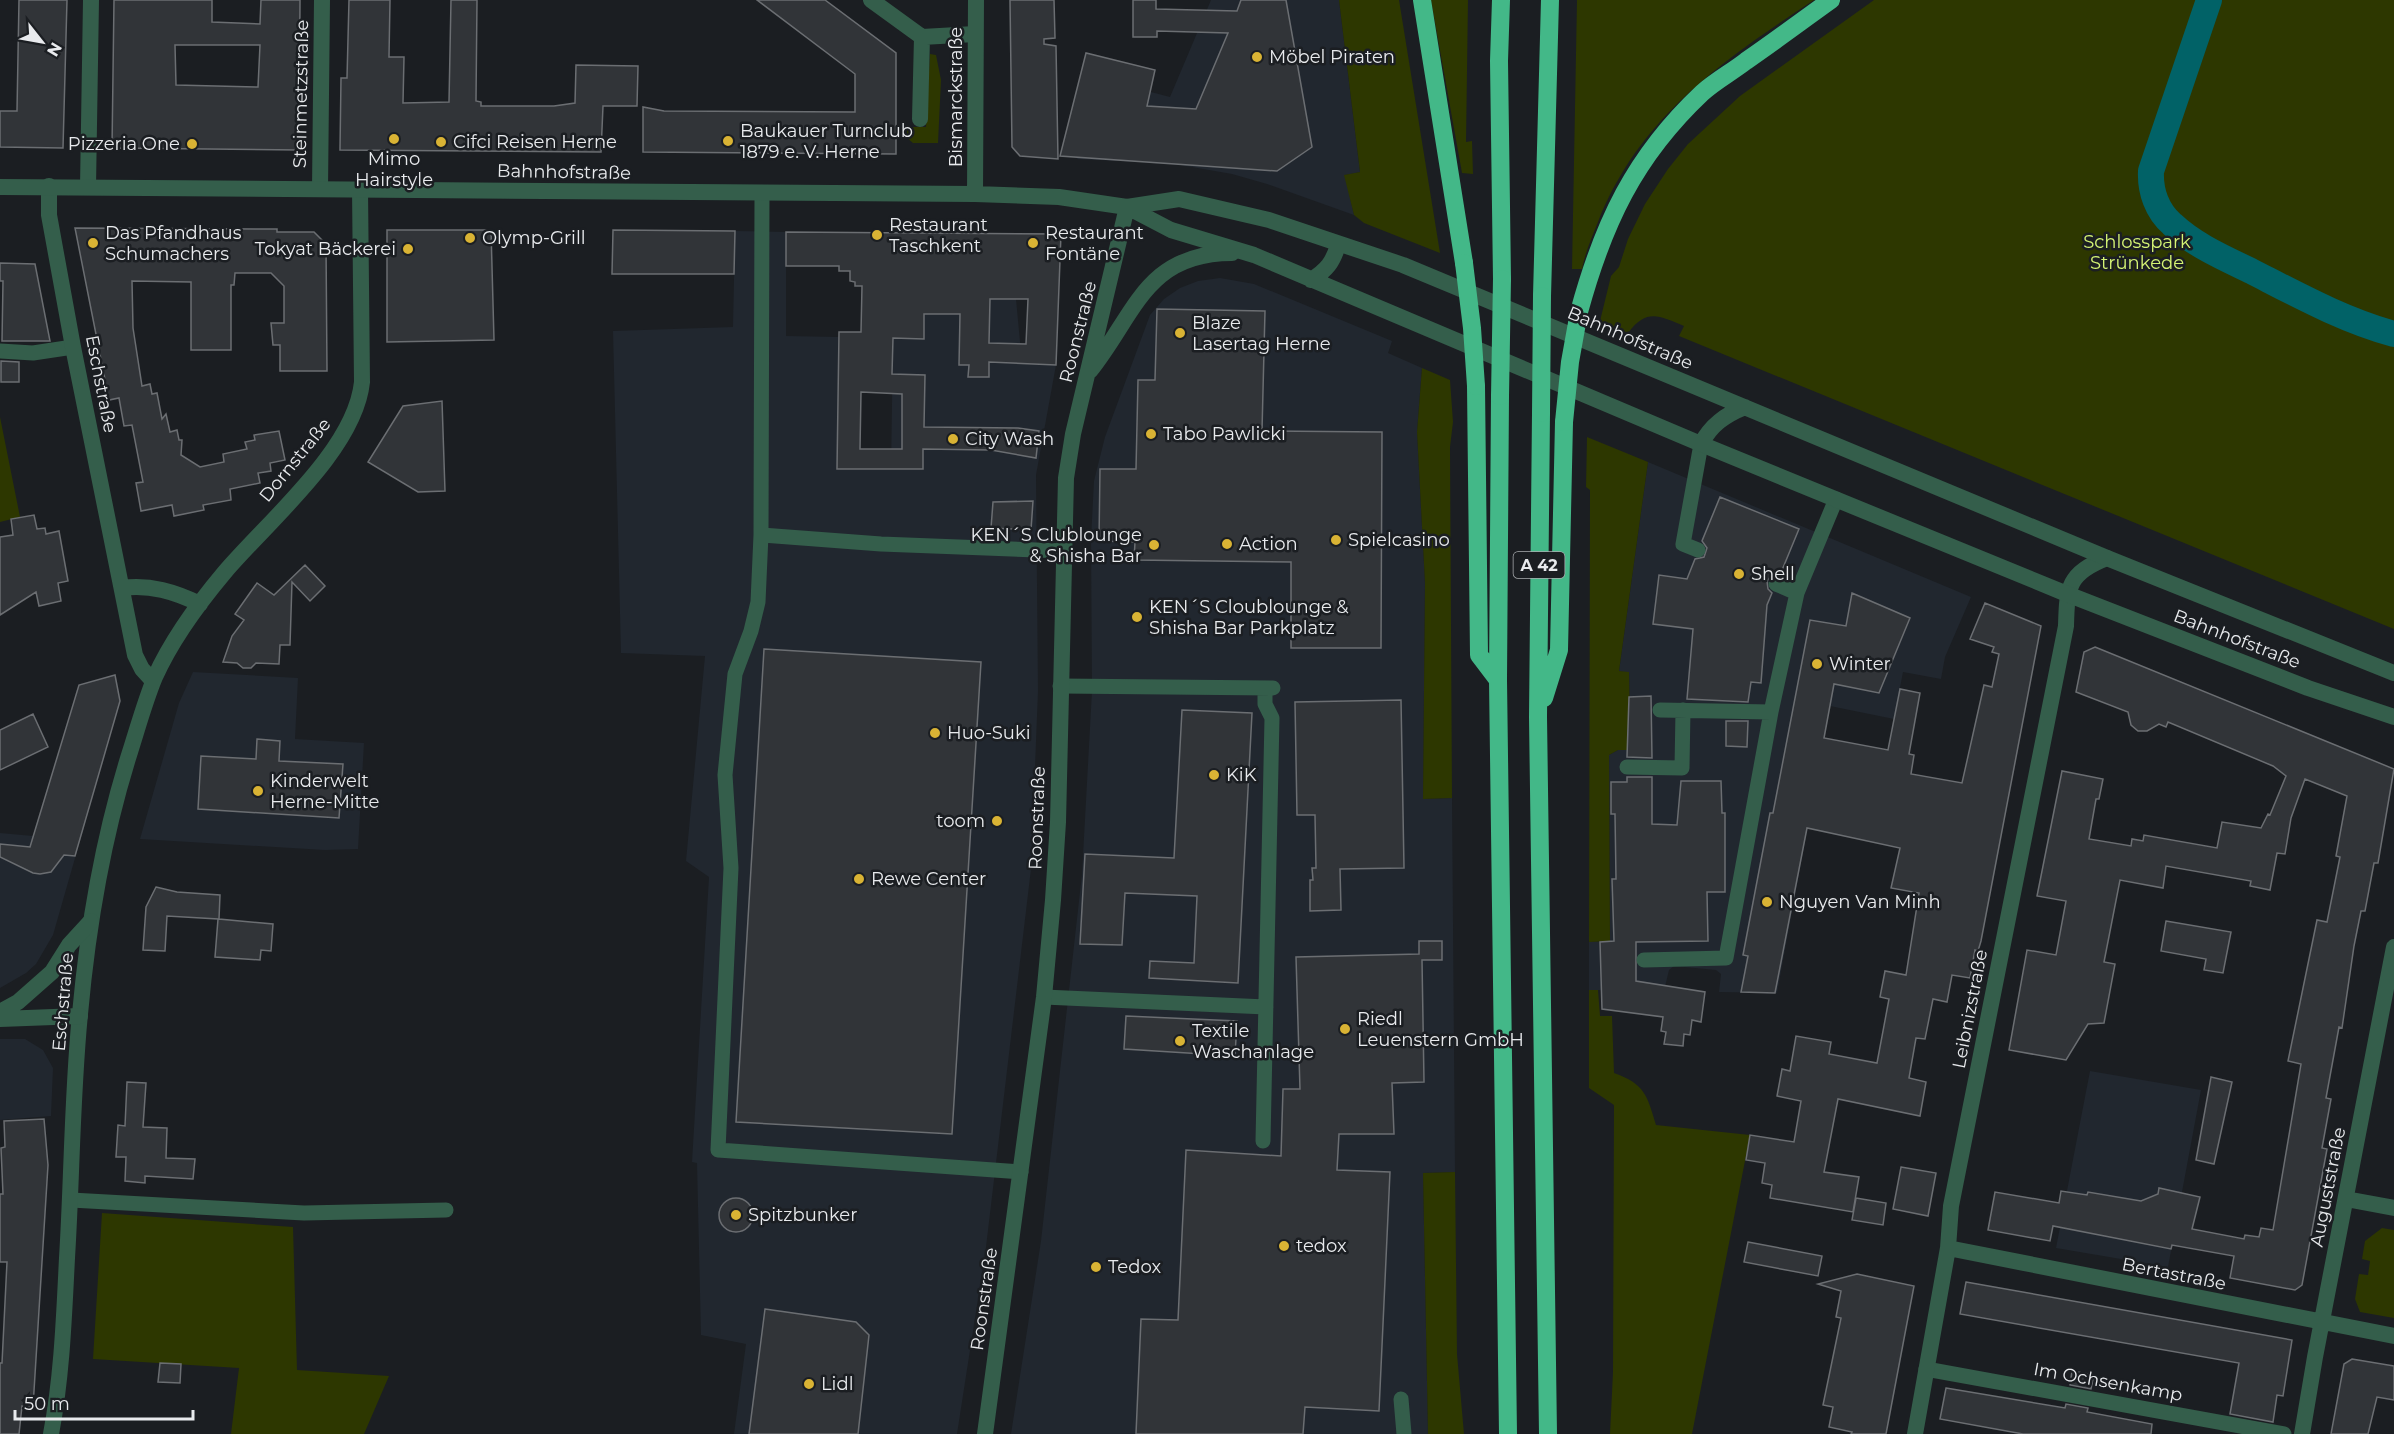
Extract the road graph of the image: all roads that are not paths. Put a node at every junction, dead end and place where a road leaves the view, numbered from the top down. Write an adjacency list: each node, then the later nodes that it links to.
1 (91, 0): 14 (street)
2 (322, 0): 15 (street, Steinmetzstraße)
3 (871, 0): 10 (street)
4 (976, 0): 9 (street, Bismarckstraße)
5 (1422, 0): 39 (highway, bridge)
6 (1501, 0): 39 (highway, A 42, bridge)
7 (1550, 0): 45 (highway, A 42, bridge)
8 (1832, 0): 45 (highway, bridge)
9 (975, 34): 10 (street); 18 (street, Bismarckstraße)
10 (922, 37): 11 (street)
11 (920, 119)
12 (49, 186): 13 (street, Bahnhofstraße); 14 (street, Bahnhofstraße); 23 (street, Eschstraße)
13 (0, 187)
14 (88, 187): 15 (street, Bahnhofstraße)
15 (320, 189): 16 (street, Bahnhofstraße)
16 (360, 189): 17 (street, Bahnhofstraße); 37 (street, Dornstraße)
17 (762, 194): 18 (street, Bahnhofstraße); 29 (lane)
18 (975, 194): 19 (street, Bahnhofstraße)
19 (1127, 207): 20 (street, Bahnhofstraße); 21 (street, Bahnhofstraße); 25 (street, Roonstraße)
20 (1338, 245): 22 (street); 26 (street, Bahnhofstraße)
21 (1254, 255): 22 (street, Bahnhofstraße); 25 (street)
22 (1311, 280): 27 (street, Bahnhofstraße)
23 (73, 347): 24 (lane); 34 (street, Eschstraße)
24 (0, 351)
25 (1087, 375): 31 (street, Roonstraße)
26 (1744, 407): 27 (street); 32 (street, Bahnhofstraße)
27 (1701, 444): 28 (street, Bahnhofstraße); 30 (lane)
28 (1836, 499): 35 (lane); 36 (street, Bahnhofstraße)
29 (761, 535): 31 (lane); 57 (lane)
30 (1698, 550)
31 (1065, 551): 41 (street, Roonstraße)
32 (2107, 558): 36 (street); 38 (street, Bahnhofstraße)
33 (1776, 584): 35 (lane)
34 (122, 588): 37 (street); 40 (street, Eschstraße)
35 (1797, 594): 44 (lane)
36 (2067, 594): 46 (street, Bahnhofstraße); 62 (street, Leibnizstraße)
37 (200, 604): 40 (street, Dornstraße)
38 (2394, 673)
39 (1498, 680): 70 (highway, A 42)
40 (153, 681): 48 (street, Eschstraße)
41 (1060, 686): 51 (street, Roonstraße); 52 (lane)
42 (1660, 710): 43 (lane)
43 (1683, 710): 44 (lane); 47 (lane)
44 (1771, 712): 50 (lane)
45 (1538, 717): 71 (highway, A 42)
46 (2394, 717)
47 (1627, 767)
48 (91, 921): 53 (street); 54 (street, Eschstraße)
49 (2394, 947): 58 (street, Auguststraße)
50 (1644, 960)
51 (1044, 997): 52 (lane); 57 (street, Roonstraße)
52 (1266, 1007): 56 (lane)
53 (0, 1012)
54 (80, 1016): 55 (street); 59 (street, Eschstraße)
55 (0, 1019)
56 (1263, 1141)
57 (1021, 1172): 68 (street, Roonstraße)
58 (2346, 1199): 60 (street); 63 (street, Auguststraße)
59 (71, 1200): 61 (lane); 67 (street, Eschstraße)
60 (2394, 1208)
61 (447, 1210)
62 (1948, 1248): 63 (street, Bertastraße); 65 (street, Leibnizstraße)
63 (2322, 1323): 64 (street, Bertastraße); 74 (street, Auguststraße)
64 (2394, 1336)
65 (1926, 1369): 72 (street, Leibnizstraße); 73 (lane, Im Ochsenkamp)
66 (1401, 1399): 69 (lane)
67 (51, 1434)
68 (985, 1434)
69 (1404, 1434)
70 (1508, 1434)
71 (1548, 1434)
72 (1914, 1434)
73 (2284, 1434)
74 (2302, 1434)

